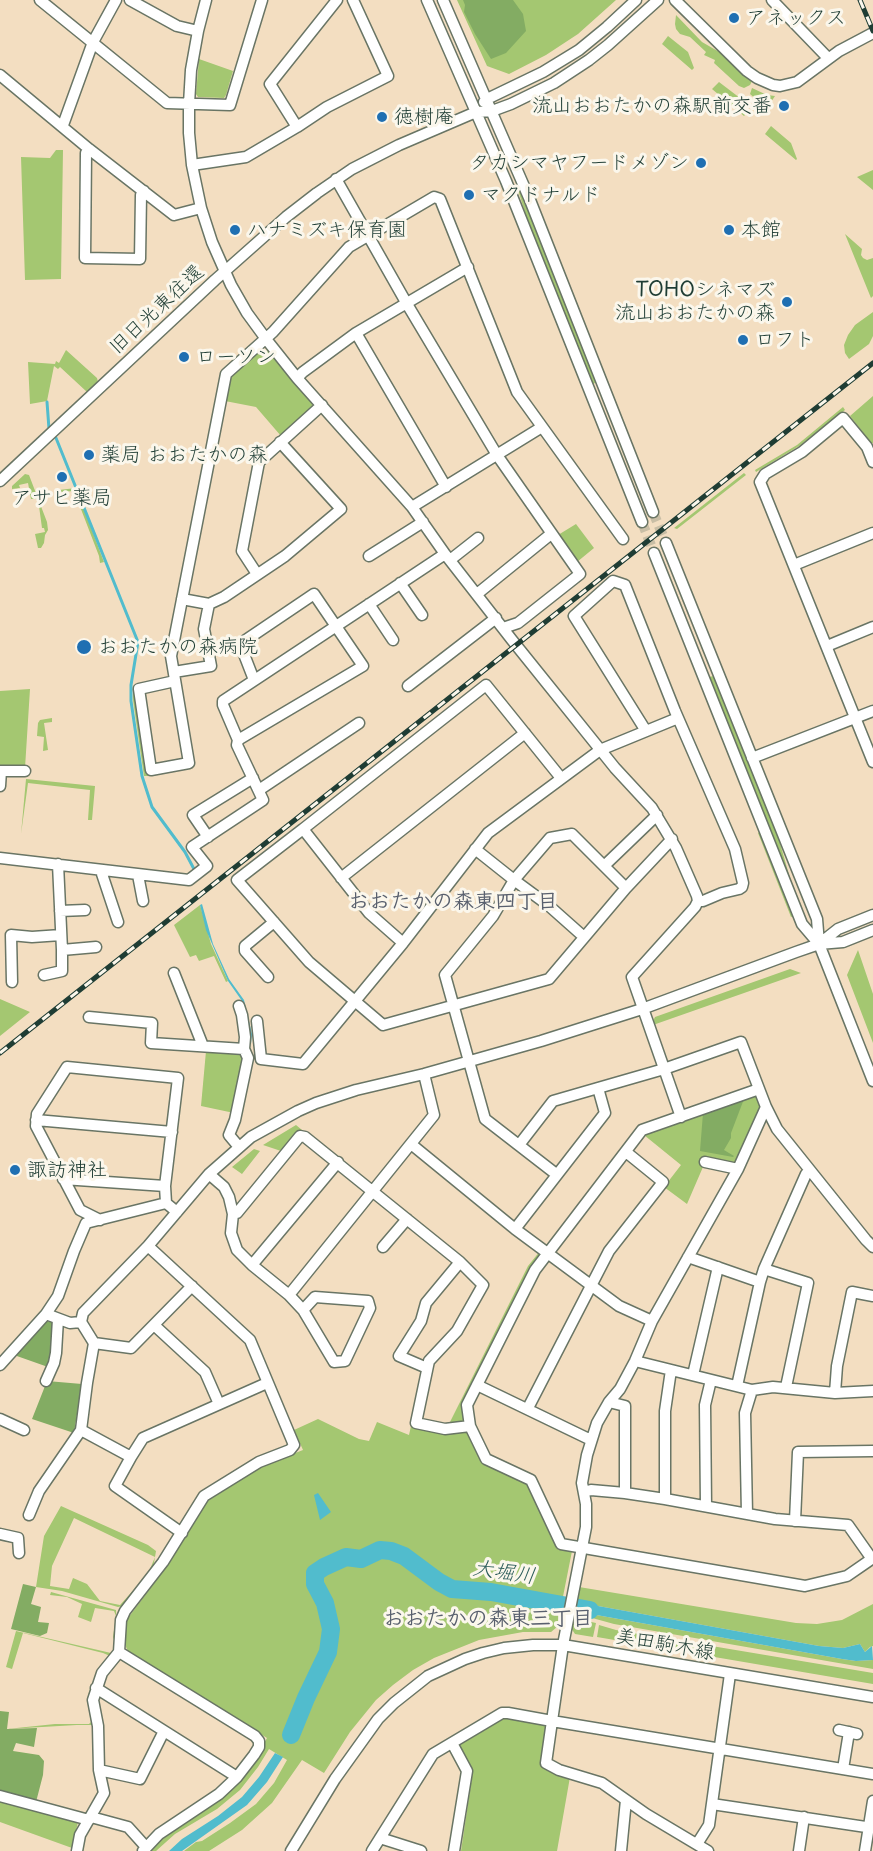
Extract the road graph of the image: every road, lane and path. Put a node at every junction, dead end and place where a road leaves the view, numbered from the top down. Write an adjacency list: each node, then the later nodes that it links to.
1 (40, 0): 14 (street)
2 (116, 0): 17 (street)
3 (130, 0): 15 (street)
4 (206, 0): 15 (street)
5 (262, 0): 21 (street)
6 (337, 0): 25 (street)
7 (353, 0): 25 (street)
8 (427, 0): 23 (street)
9 (443, 0): 20 (street)
10 (636, 0): 20 (street)
11 (658, 0): 22 (street)
12 (675, 0): 18 (street)
13 (772, 0): 18 (street)
14 (52, 4): 17 (street)
15 (198, 31): 21 (street)
16 (873, 33): 18 (street)
17 (93, 42): 21 (street); 24 (street)
18 (828, 58)
19 (0, 75): 24 (street)
20 (487, 99): 22 (street); 23 (street)
21 (189, 104): 27 (street)
22 (492, 111): 23 (street); 46 (street)
23 (476, 112): 28 (street); 48 (street)
24 (63, 125): 26 (street)
25 (297, 127): 27 (street)
26 (89, 149): 29 (street); 29 (street)
27 (192, 165): 30 (street)
28 (336, 179): 31 (street); 33 (street)
29 (144, 191): 30 (street)
30 (201, 208): 33 (street)
31 (368, 235): 32 (street); 34 (street); 36 (street)
32 (468, 267): 34 (street); 39 (street)
33 (224, 272): 36 (street, 旧日光東往還); 43 (street, 旧日光東往還)
34 (407, 304): 35 (street); 41 (street)
35 (356, 333): 37 (street); 44 (street)
36 (266, 339): 37 (street, 旧日光東往還); 61 (street)
37 (297, 378): 38 (street, 旧日光東往還)
38 (322, 405): 40 (street); 45 (street, 旧日光東往還)
39 (542, 427): 41 (street); 52 (street)
40 (280, 442): 58 (street); 58 (street)
41 (497, 455): 44 (street); 50 (street)
42 (873, 462): 57 (street)
43 (0, 482)
44 (446, 487): 45 (street)
45 (412, 507): 47 (street, 旧日光東往還)
46 (654, 512)
47 (423, 522): 55 (street); 56 (street, 旧日光東往還)
48 (642, 522)
49 (873, 532): 57 (street)
50 (551, 534): 60 (street); 68 (street)
51 (478, 538): 56 (street)
52 (623, 539)
53 (666, 543): 82 (street)
54 (654, 553): 113 (street)
55 (369, 556)
56 (447, 557): 59 (street); 60 (street, 旧日光東往還)
57 (794, 565): 70 (street)
58 (256, 574): 62 (street)
59 (400, 584): 63 (street); 64 (street)
60 (477, 594): 65 (street, 旧日光東往還)
61 (182, 599): 62 (street); 71 (street)
62 (209, 604): 71 (street)
63 (369, 604): 66 (street); 69 (street)
64 (422, 615)
65 (496, 618): 68 (street, 旧日光東往還); 73 (street)
66 (335, 625): 72 (street); 72 (street); 80 (street)
67 (873, 627): 70 (street)
68 (503, 628): 81 (street, 旧日光東往還)
69 (393, 640)
70 (827, 646): 75 (street)
71 (174, 677): 71 (street)
72 (254, 681): 80 (street)
73 (408, 686)
74 (873, 711): 75 (street)
75 (855, 717): 82 (street); 83 (street)
76 (678, 718): 78 (street); 78 (street); 103 (street)
77 (359, 723): 88 (street)
78 (646, 731): 81 (street)
79 (525, 733): 86 (street); 90 (street); 99 (street)
80 (238, 740): 85 (street)
81 (600, 750): 86 (street); 89 (street, 旧日光東往還)
82 (752, 758): 113 (street)
83 (873, 762)
84 (25, 771): 87 (street)
85 (253, 778): 88 (street); 91 (street)
86 (561, 778): 93 (street)
87 (0, 786)
88 (259, 790): 91 (street)
89 (657, 815): 92 (street, 旧日光東往還); 96 (street)
90 (303, 829): 99 (street); 108 (street)
91 (208, 837): 98 (street)
92 (672, 839): 101 (street); 103 (street, 旧日光東往還)
93 (475, 849): 100 (street); 112 (street)
94 (0, 858): 95 (street)
95 (58, 864): 97 (street); 105 (street)
96 (604, 866): 100 (street); 101 (street)
97 (101, 871): 98 (street); 107 (street)
98 (138, 875): 102 (street)
99 (341, 878): 112 (street)
100 (514, 880): 111 (street); 122 (street)
101 (626, 888): 111 (street)
102 (143, 900)
103 (698, 901): 123 (street)
104 (84, 910): 105 (street)
105 (60, 911): 110 (street)
106 (873, 915): 113 (street)
107 (118, 922)
108 (274, 922): 118 (street); 120 (street)
109 (873, 930): 113 (street)
110 (61, 935): 115 (street); 119 (street)
111 (584, 937): 122 (street)
112 (403, 943): 120 (street)
113 (819, 944): 123 (street); 132 (street)
114 (96, 946): 115 (street)
115 (62, 950): 117 (street)
116 (174, 972): 126 (street)
117 (44, 975)
118 (268, 977)
119 (12, 982)
120 (354, 1002): 122 (street); 128 (street)
121 (239, 1006): 127 (street)
122 (454, 1006): 129 (street)
123 (642, 1008): 129 (street); 130 (street)
124 (89, 1017): 126 (street)
125 (257, 1021): 128 (street)
126 (202, 1047): 127 (street)
127 (246, 1053): 128 (street); 141 (street)
128 (261, 1059)
129 (469, 1061): 131 (street); 140 (street)
130 (664, 1069): 133 (street); 134 (street); 136 (street)
131 (423, 1074): 139 (street); 141 (street)
132 (873, 1081)
133 (598, 1088): 140 (street); 148 (street)
134 (759, 1089): 135 (street); 136 (street)
135 (766, 1107): 145 (street); 146 (street)
136 (681, 1117): 142 (street)
137 (36, 1120): 138 (street); 138 (street); 149 (street)
138 (172, 1132): 150 (street)
139 (411, 1144): 151 (street); 157 (street)
140 (519, 1146): 148 (street)
141 (239, 1147): 147 (street)
142 (626, 1152): 161 (street); 169 (street)
143 (338, 1162): 151 (street); 154 (street); 164 (street)
144 (705, 1162): 145 (street)
145 (738, 1169): 162 (street)
146 (810, 1170): 160 (street); 166 (street)
147 (209, 1173): 153 (street); 154 (street)
148 (556, 1174): 157 (street)
149 (63, 1179): 150 (street); 156 (street)
150 (165, 1185): 152 (street)
151 (372, 1191): 155 (street); 170 (street)
152 (166, 1203): 153 (street); 156 (street)
153 (177, 1212): 158 (street)
154 (233, 1214): 164 (street)
155 (407, 1219): 159 (street); 163 (street)
156 (100, 1220): 173 (street)
157 (515, 1228): 161 (street)
158 (148, 1246): 168 (street); 176 (street)
159 (383, 1247)
160 (873, 1247)
161 (548, 1253): 169 (street); 187 (street)
162 (688, 1257): 165 (street); 175 (street)
163 (460, 1262): 181 (street); 181 (street)
164 (252, 1265): 170 (street)
165 (718, 1267): 167 (street); 183 (street)
166 (764, 1269): 167 (street); 189 (street)
167 (760, 1282): 188 (street)
168 (192, 1286): 177 (street); 186 (street)
169 (591, 1286): 175 (street); 195 (street)
170 (289, 1295): 172 (street)
171 (873, 1296): 192 (street)
172 (303, 1310): 172 (street)
173 (46, 1314): 174 (street); 180 (street)
174 (58, 1319): 176 (street); 185 (street)
175 (652, 1321): 179 (street)
176 (81, 1322): 178 (street)
177 (154, 1325): 178 (street); 194 (street)
178 (94, 1343): 199 (street)
179 (635, 1361): 182 (street); 193 (street)
180 (0, 1365)
181 (428, 1368): 197 (street)
182 (671, 1370): 183 (street); 205 (street)
183 (693, 1375): 184 (street)
184 (711, 1380): 188 (street); 206 (street)
185 (46, 1381)
186 (267, 1383): 194 (street); 210 (street)
187 (477, 1385): 195 (street); 197 (street)
188 (737, 1386): 190 (street)
189 (786, 1387): 190 (street); 192 (street)
190 (752, 1390): 207 (street)
191 (873, 1391): 192 (street)
192 (835, 1393)
193 (609, 1402): 200 (street); 204 (street)
194 (219, 1404): 202 (street)
195 (528, 1408): 200 (street)
196 (0, 1419): 198 (street)
197 (470, 1426): 212 (street)
198 (24, 1430)
199 (81, 1430): 202 (street); 208 (street)
200 (591, 1440): 203 (street)
201 (873, 1451): 209 (street)
202 (131, 1457): 210 (street)
203 (584, 1492): 204 (street); 212 (street)
204 (625, 1493): 205 (street)
205 (665, 1499): 206 (street)
206 (706, 1506): 207 (street)
207 (747, 1514): 209 (street)
208 (29, 1515)
209 (795, 1521): 214 (street)
210 (182, 1533): 216 (street)
211 (0, 1534): 213 (street)
212 (582, 1548): 214 (street); 215 (street)
213 (19, 1553)
214 (872, 1559)
215 (563, 1646): 217 (street, 美田駒木線); 220 (street); 240 (street, 美田駒木線)
216 (119, 1652): 218 (street); 228 (street)
217 (730, 1674): 219 (street, 美田駒木線); 224 (street)
218 (96, 1688): 221 (street); 226 (street)
219 (873, 1697)
220 (552, 1721): 223 (street); 224 (street); 230 (street)
221 (164, 1731): 226 (street); 228 (street)
222 (848, 1732): 225 (street)
223 (452, 1743): 236 (street); 243 (street)
224 (719, 1748): 225 (street); 232 (street)
225 (843, 1769): 227 (street)
226 (99, 1770): 234 (street)
227 (873, 1774)
228 (237, 1777): 238 (street)
229 (0, 1797): 234 (street)
230 (626, 1800): 237 (street); 244 (street)
231 (873, 1801): 235 (street)
232 (712, 1804): 233 (street); 237 (street)
233 (804, 1817): 235 (street); 246 (street)
234 (90, 1819): 238 (street); 239 (street)
235 (871, 1828): 247 (street)
236 (380, 1838): 241 (street); 242 (street)
237 (697, 1844): 245 (street)
238 (144, 1849)
239 (77, 1851)
240 (291, 1851)
241 (372, 1851)
242 (421, 1851)
243 (454, 1851)
244 (621, 1851)
245 (708, 1851)
246 (799, 1851)
247 (865, 1851)

